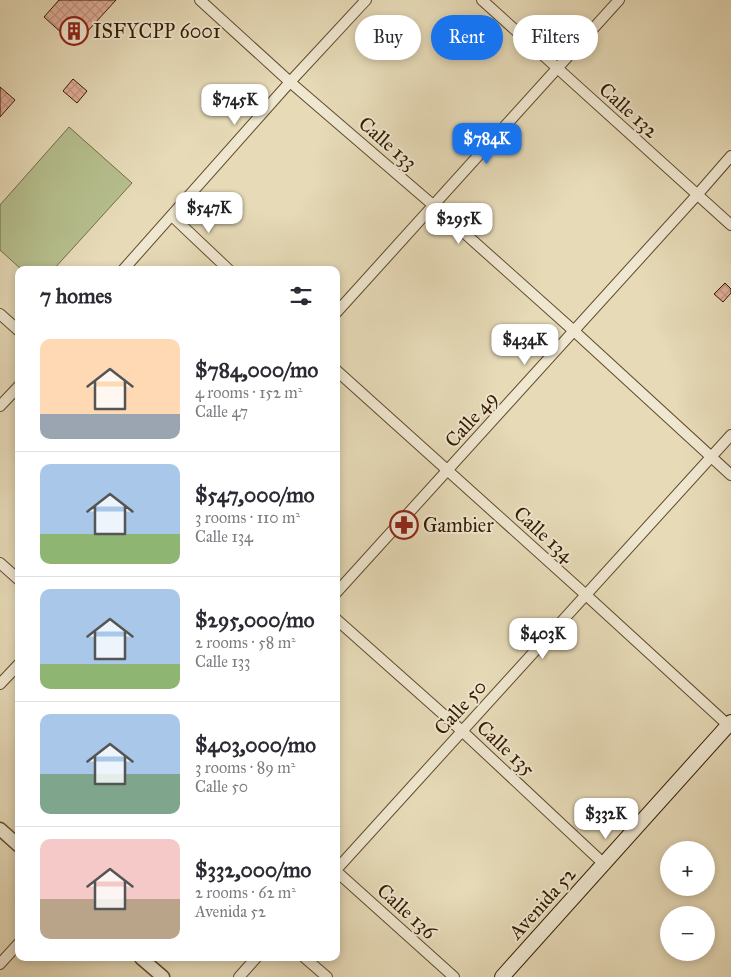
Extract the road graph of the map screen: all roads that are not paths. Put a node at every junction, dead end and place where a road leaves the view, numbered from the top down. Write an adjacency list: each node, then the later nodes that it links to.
1 (200, 0): 6 (street, Calle 133)
2 (366, 0): 6 (street)
3 (482, 0): 5 (street, Calle 132)
4 (619, 0): 5 (street)
5 (558, 68): 8 (street, Calle 132); 9 (street)
6 (290, 82): 9 (street, Calle 133); 10 (street)
7 (731, 156): 8 (street, Calle 49)
8 (697, 194): 11 (street, Calle 132); 17 (street, Calle 49)
9 (434, 205): 14 (street); 17 (street, Calle 133)
10 (172, 216): 12 (street); 13 (street)
11 (731, 225)
12 (127, 266)
13 (225, 266)
14 (340, 309)
15 (0, 314): 16 (street)
16 (15, 327)
17 (574, 331): 22 (street, Calle 133); 23 (street, Calle 49)
18 (340, 374): 23 (street, Calle 134)
19 (15, 390): 20 (street)
20 (0, 406)
21 (731, 434): 22 (street, Calle 50)
22 (711, 456): 24 (street, Calle 133); 28 (street, Calle 50)
23 (447, 470): 27 (street, Calle 49); 28 (street, Calle 134)
24 (731, 475)
25 (0, 562): 26 (street)
26 (15, 576)
27 (340, 589)
28 (586, 595): 32 (street, Calle 134); 33 (street, Calle 50)
29 (340, 623): 33 (street, Calle 135)
30 (15, 668): 31 (street)
31 (0, 684)
32 (729, 724): 36 (main road, Avenida 52)
33 (462, 731): 36 (street, Calle 135); 37 (street, Calle 50)
34 (0, 829): 35 (street)
35 (15, 842)
36 (604, 864): 48 (main road, Avenida 52)
37 (340, 866)
38 (340, 874): 47 (street, Calle 136)
39 (15, 948): 43 (street)
40 (144, 961): 44 (street)
41 (253, 961): 45 (street)
42 (308, 961): 46 (street)
43 (0, 964)
44 (163, 977)
45 (239, 977)
46 (327, 977)
47 (454, 977)
48 (502, 977)

